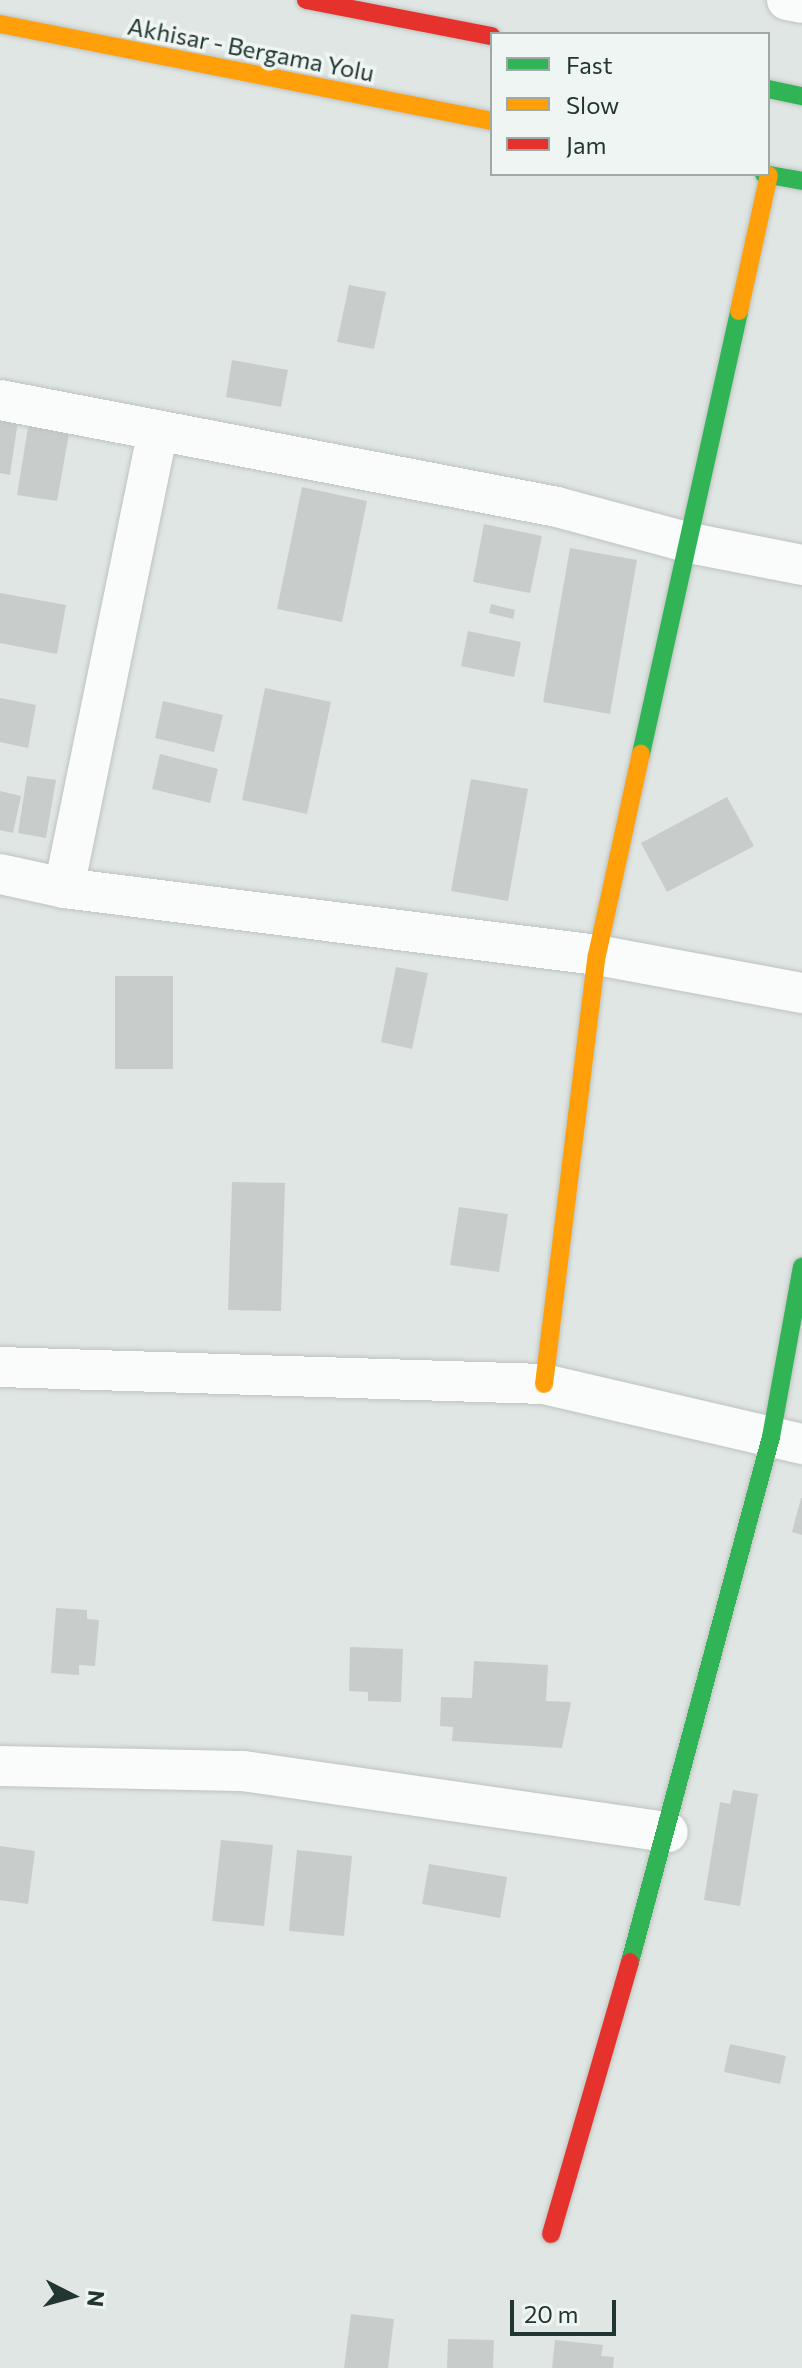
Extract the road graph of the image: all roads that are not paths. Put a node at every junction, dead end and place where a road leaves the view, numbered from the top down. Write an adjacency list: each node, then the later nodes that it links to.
1 (306, 0): 5 (street)
2 (787, 0): 3 (street)
3 (802, 3)
4 (0, 24): 8 (street, Akhisar - Bergama Yolu)
5 (490, 36)
6 (770, 89): 7 (street)
7 (802, 96)
8 (490, 121)
9 (770, 175): 11 (street)
10 (766, 176): 14 (street)
11 (802, 181)
12 (0, 400): 13 (street)
13 (158, 431): 14 (street); 17 (street)
14 (690, 543): 15 (street); 18 (street)
15 (802, 565)
16 (0, 874): 17 (street)
17 (64, 888): 18 (street)
18 (597, 955): 19 (street); 22 (street)
19 (802, 993)
20 (802, 1267): 23 (street)
21 (0, 1367): 22 (street)
22 (544, 1384): 23 (street)
23 (787, 1440): 25 (street)
24 (0, 1766): 25 (street)
25 (668, 1832): 26 (street)
26 (551, 2234)

